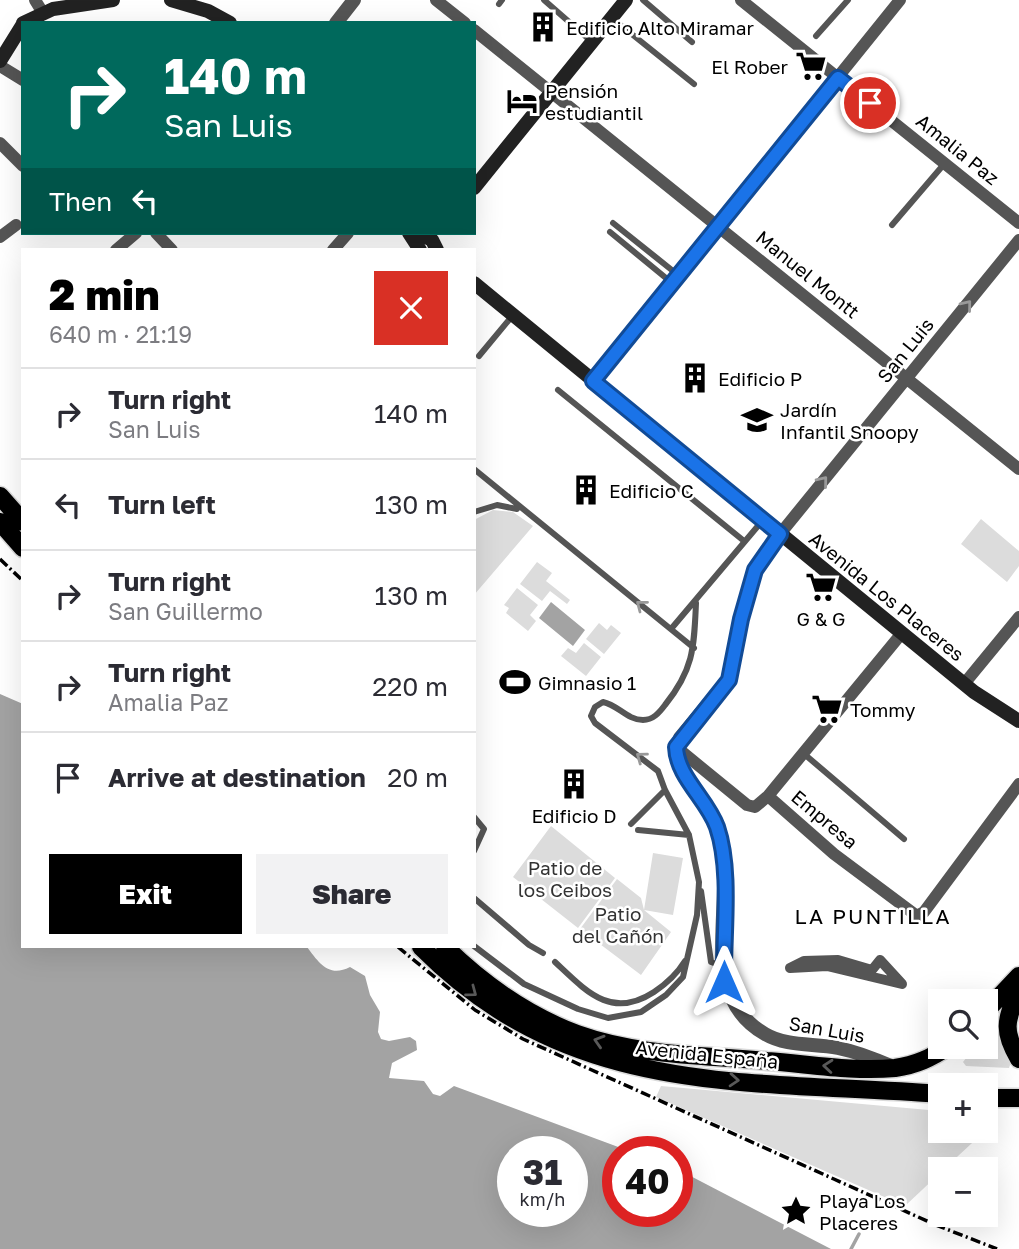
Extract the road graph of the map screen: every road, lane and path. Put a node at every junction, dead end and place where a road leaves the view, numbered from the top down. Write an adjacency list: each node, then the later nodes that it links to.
1 (113, 0): 11 (main road)
2 (171, 0): 13 (main road)
3 (354, 0): 16 (street)
4 (436, 0): 17 (street)
5 (544, 0): 21 (lane)
6 (626, 0): 14 (main road)
7 (643, 0): 22 (lane)
8 (741, 0): 25 (street, Amalia Paz)
9 (848, 0): 20 (lane)
10 (897, 1): 25 (street)
11 (62, 3): 12 (main road)
12 (39, 6): 15 (main road)
13 (207, 17)
14 (611, 18): 21 (main road); 27 (lane)
15 (25, 21)
16 (337, 21)
17 (462, 21)
18 (21, 26): 23 (main road)
19 (476, 32): 28 (street, Manuel Montt)
20 (816, 36)
21 (592, 42): 28 (main road)
22 (692, 42)
23 (0, 61)
24 (0, 66): 26 (street)
25 (838, 78): 30 (street, Amalia Paz); 37 (street)
26 (21, 79)
27 (694, 84)
28 (552, 92): 32 (main road); 37 (street, Manuel Montt)
29 (0, 143): 31 (street)
30 (945, 163): 34 (street, Amalia Paz); 36 (lane)
31 (21, 164)
32 (476, 186)
33 (613, 223): 45 (lane)
34 (1019, 223)
35 (16, 225): 41 (street)
36 (892, 225)
37 (719, 226): 45 (street); 49 (street, Manuel Montt)
38 (610, 232): 45 (lane)
39 (134, 235): 43 (street)
40 (158, 235): 44 (street)
41 (0, 237)
42 (1019, 240): 49 (street, San Luis, one-way to 42)
43 (118, 248)
44 (170, 248)
45 (675, 279): 50 (street)
46 (476, 285): 47 (main road, Avenida Los Placeres)
47 (513, 315): 48 (lane); 50 (main road, Avenida Los Placeres)
48 (479, 356)
49 (906, 380): 52 (street, Manuel Montt); 60 (street, San Luis, one-way to 49)
50 (593, 381): 58 (main road, Avenida Los Placeres)
51 (558, 390): 61 (lane)
52 (1019, 469)
53 (476, 471): 56 (lane)
54 (0, 496): 57 (main road)
55 (476, 511): 56 (lane)
56 (522, 511): 65 (lane, one-way to 56)
57 (21, 520)
58 (762, 520): 60 (main road, Avenida Los Placeres); 61 (lane)
59 (0, 522): 62 (main road)
60 (780, 534): 66 (main road, Avenida Los Placeres); 70 (street, San Luis)
61 (744, 541): 63 (lane)
62 (21, 546)
63 (696, 603): 65 (lane); 67 (lane)
64 (1019, 617): 68 (street)
65 (671, 629): 67 (lane)
66 (902, 633): 68 (main road, Avenida Los Placeres); 71 (street)
67 (694, 648): 73 (lane, one-way to 67)
68 (964, 684): 69 (main road, Avenida Los Placeres)
69 (1019, 721)
70 (676, 747): 74 (street, Empresa); 89 (street, San Luis)
71 (803, 753): 74 (street); 79 (lane)
72 (1019, 784): 74 (street, Empresa)
73 (665, 790): 76 (lane); 78 (lane)
74 (768, 796)
75 (476, 819): 80 (lane)
76 (631, 824)
77 (638, 830): 78 (lane)
78 (689, 835): 81 (lane)
79 (904, 839)
80 (476, 847)
81 (699, 883): 87 (lane); 89 (lane)
82 (476, 900): 86 (lane)
83 (422, 948): 97 (main road, Avenida España, one-way to 97)
84 (446, 948): 96 (main road, Avenida España, one-way to 84)
85 (476, 948): 87 (lane)
86 (543, 953)
87 (686, 960): 88 (lane)
88 (555, 962)
89 (724, 966): 96 (street, San Luis)
90 (790, 968): 90 (street)
91 (1019, 976): 93 (main road)
92 (1019, 988): 95 (main road)
93 (998, 999)
94 (930, 1059): 96 (main road, Avenida España)
95 (1019, 1059)
96 (894, 1068)
97 (928, 1093)
98 (998, 1098): 99 (main road)
99 (1019, 1098)

